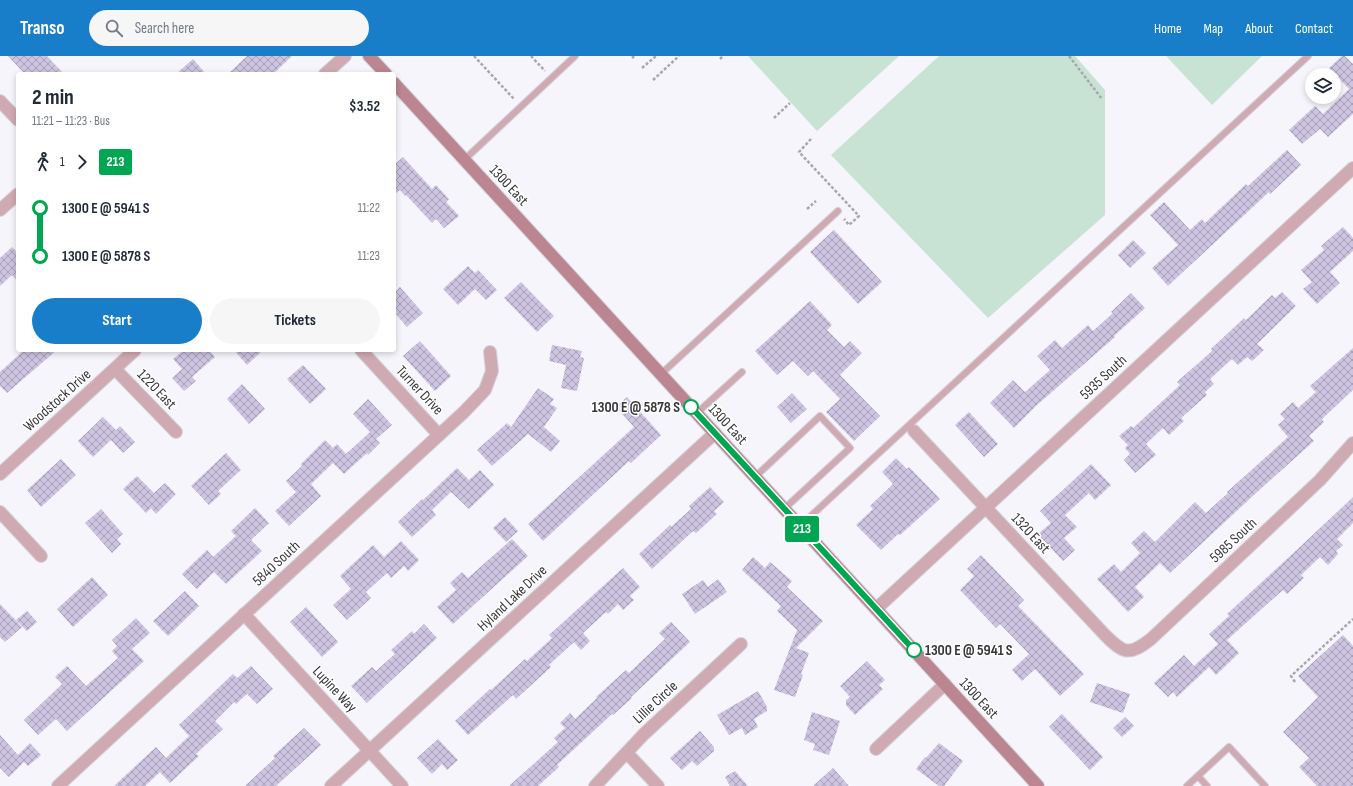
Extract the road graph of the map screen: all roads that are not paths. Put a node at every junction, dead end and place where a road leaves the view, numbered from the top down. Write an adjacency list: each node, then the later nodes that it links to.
1 (345, 56): 5 (street)
2 (369, 56): 6 (main road)
3 (576, 56): 10 (lane)
4 (1308, 56): 32 (lane)
5 (327, 72)
6 (384, 72)
7 (396, 85): 10 (main road, 1300 East)
8 (0, 101): 9 (street)
9 (16, 118)
10 (464, 160): 20 (main road, 1300 East)
11 (1353, 168): 29 (street, 5935 South)
12 (16, 196): 13 (street)
13 (0, 210)
14 (838, 211): 20 (lane)
15 (133, 352): 18 (street, Woodstock Drive)
16 (363, 352): 25 (street, Turner Drive)
17 (490, 352): 25 (street, 5840 South)
18 (115, 369): 23 (street, 1220 East); 27 (street, Woodstock Drive)
19 (742, 372): 21 (lane)
20 (661, 374): 21 (main road, 1300 East)
21 (697, 413): 24 (main road, 1300 East)
22 (914, 431): 29 (street, 1320 East)
23 (176, 432)
24 (714, 433): 28 (main road, 1300 East); 40 (street, Hyland Lake Drive)
25 (439, 435): 35 (street, 5840 South)
26 (1353, 443): 37 (street, 5985 South)
27 (0, 474)
28 (755, 477): 30 (main road, 1300 East); 30 (lane)
29 (985, 507): 34 (street, 5935 South); 37 (street, 1320 East)
30 (784, 509): 32 (main road, 1300 East)
31 (0, 512): 33 (street)
32 (800, 526): 34 (main road, 1300 East)
33 (41, 556)
34 (876, 609): 38 (main road, 1300 East)
35 (244, 614): 40 (street, Lupine Way); 43 (street, 5840 South)
36 (741, 644): 41 (street, Lillie Circle)
37 (1128, 652)
38 (945, 684): 39 (street); 48 (main road, 1300 East)
39 (876, 749)
40 (370, 750): 44 (street, Hyland Lake Drive); 45 (street, Lupine Way)
41 (626, 753): 46 (street, Lillie Circle); 47 (street)
42 (1198, 776): 49 (lane); 50 (lane); 51 (lane)
43 (58, 786)
44 (331, 786)
45 (402, 786)
46 (594, 786)
47 (658, 786)
48 (1038, 786)
49 (1187, 786)
50 (1207, 786)
51 (1265, 786)

